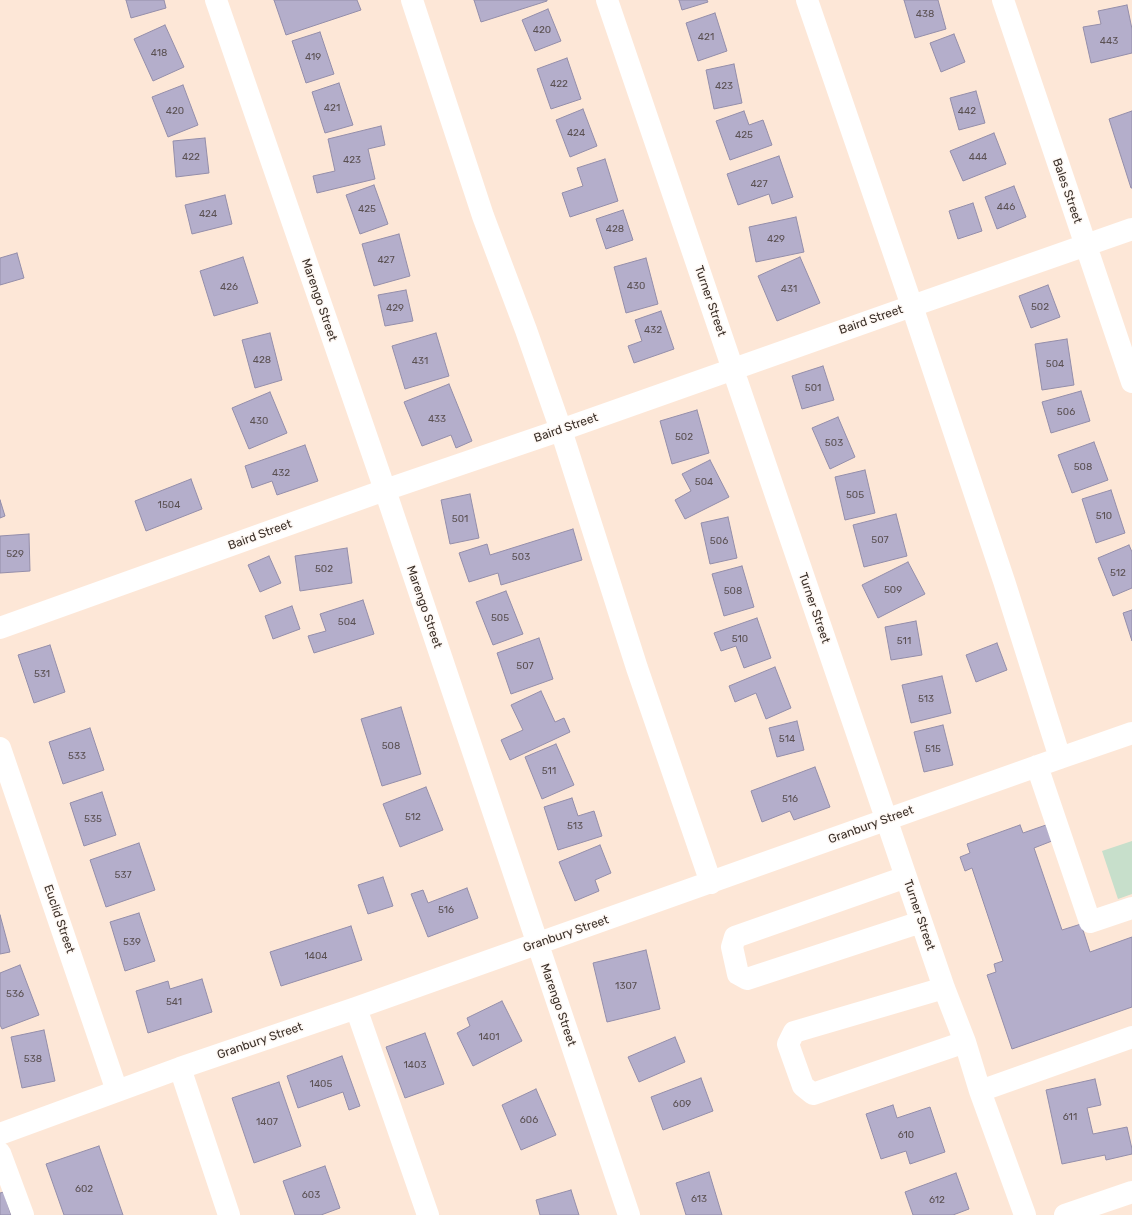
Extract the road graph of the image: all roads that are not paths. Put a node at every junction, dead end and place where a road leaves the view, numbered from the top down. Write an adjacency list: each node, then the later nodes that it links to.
1 (216, 0): 12 (street, Marengo Street)
2 (412, 0): 11 (street)
3 (607, 0): 9 (street, Turner Street)
4 (808, 0): 8 (street)
5 (1003, 0): 7 (street, Bales Street)
6 (1132, 229): 7 (street, Baird Street)
7 (1086, 245): 8 (street, Baird Street); 10 (street, Bales Street)
8 (912, 306): 9 (street, Baird Street); 16 (street)
9 (733, 369): 11 (street, Baird Street); 18 (street, Turner Street)
10 (1132, 382)
11 (562, 430): 12 (street, Baird Street); 20 (street)
12 (385, 490): 13 (street, Baird Street); 23 (street, Marengo Street)
13 (0, 628)
14 (1132, 733): 16 (street, Granbury Street)
15 (0, 748): 29 (street, Euclid Street)
16 (1060, 758): 17 (street, Granbury Street)
17 (1037, 766): 18 (street, Granbury Street); 21 (street)
18 (886, 820): 19 (street, Turner Street); 20 (street, Granbury Street)
19 (906, 877): 22 (street, Turner Street); 22 (street)
20 (711, 883): 23 (street, Granbury Street)
21 (1132, 908)
22 (921, 922): 24 (street, Turner Street)
23 (537, 944): 25 (street, Granbury Street); 37 (street, Marengo Street)
24 (944, 988): 27 (street, Turner Street); 27 (street)
25 (356, 1008): 28 (street, Granbury Street); 36 (street)
26 (1132, 1037): 30 (street)
27 (965, 1042): 30 (street, Turner Street)
28 (180, 1068): 29 (street, Granbury Street); 35 (street)
29 (118, 1091): 31 (street, Granbury Street)
30 (980, 1091): 38 (street, Turner Street)
31 (0, 1134)
32 (0, 1153): 34 (street)
33 (1132, 1192): 39 (street)
34 (23, 1215)
35 (229, 1215)
36 (428, 1215)
37 (629, 1215)
38 (1025, 1215)
39 (1065, 1215)

